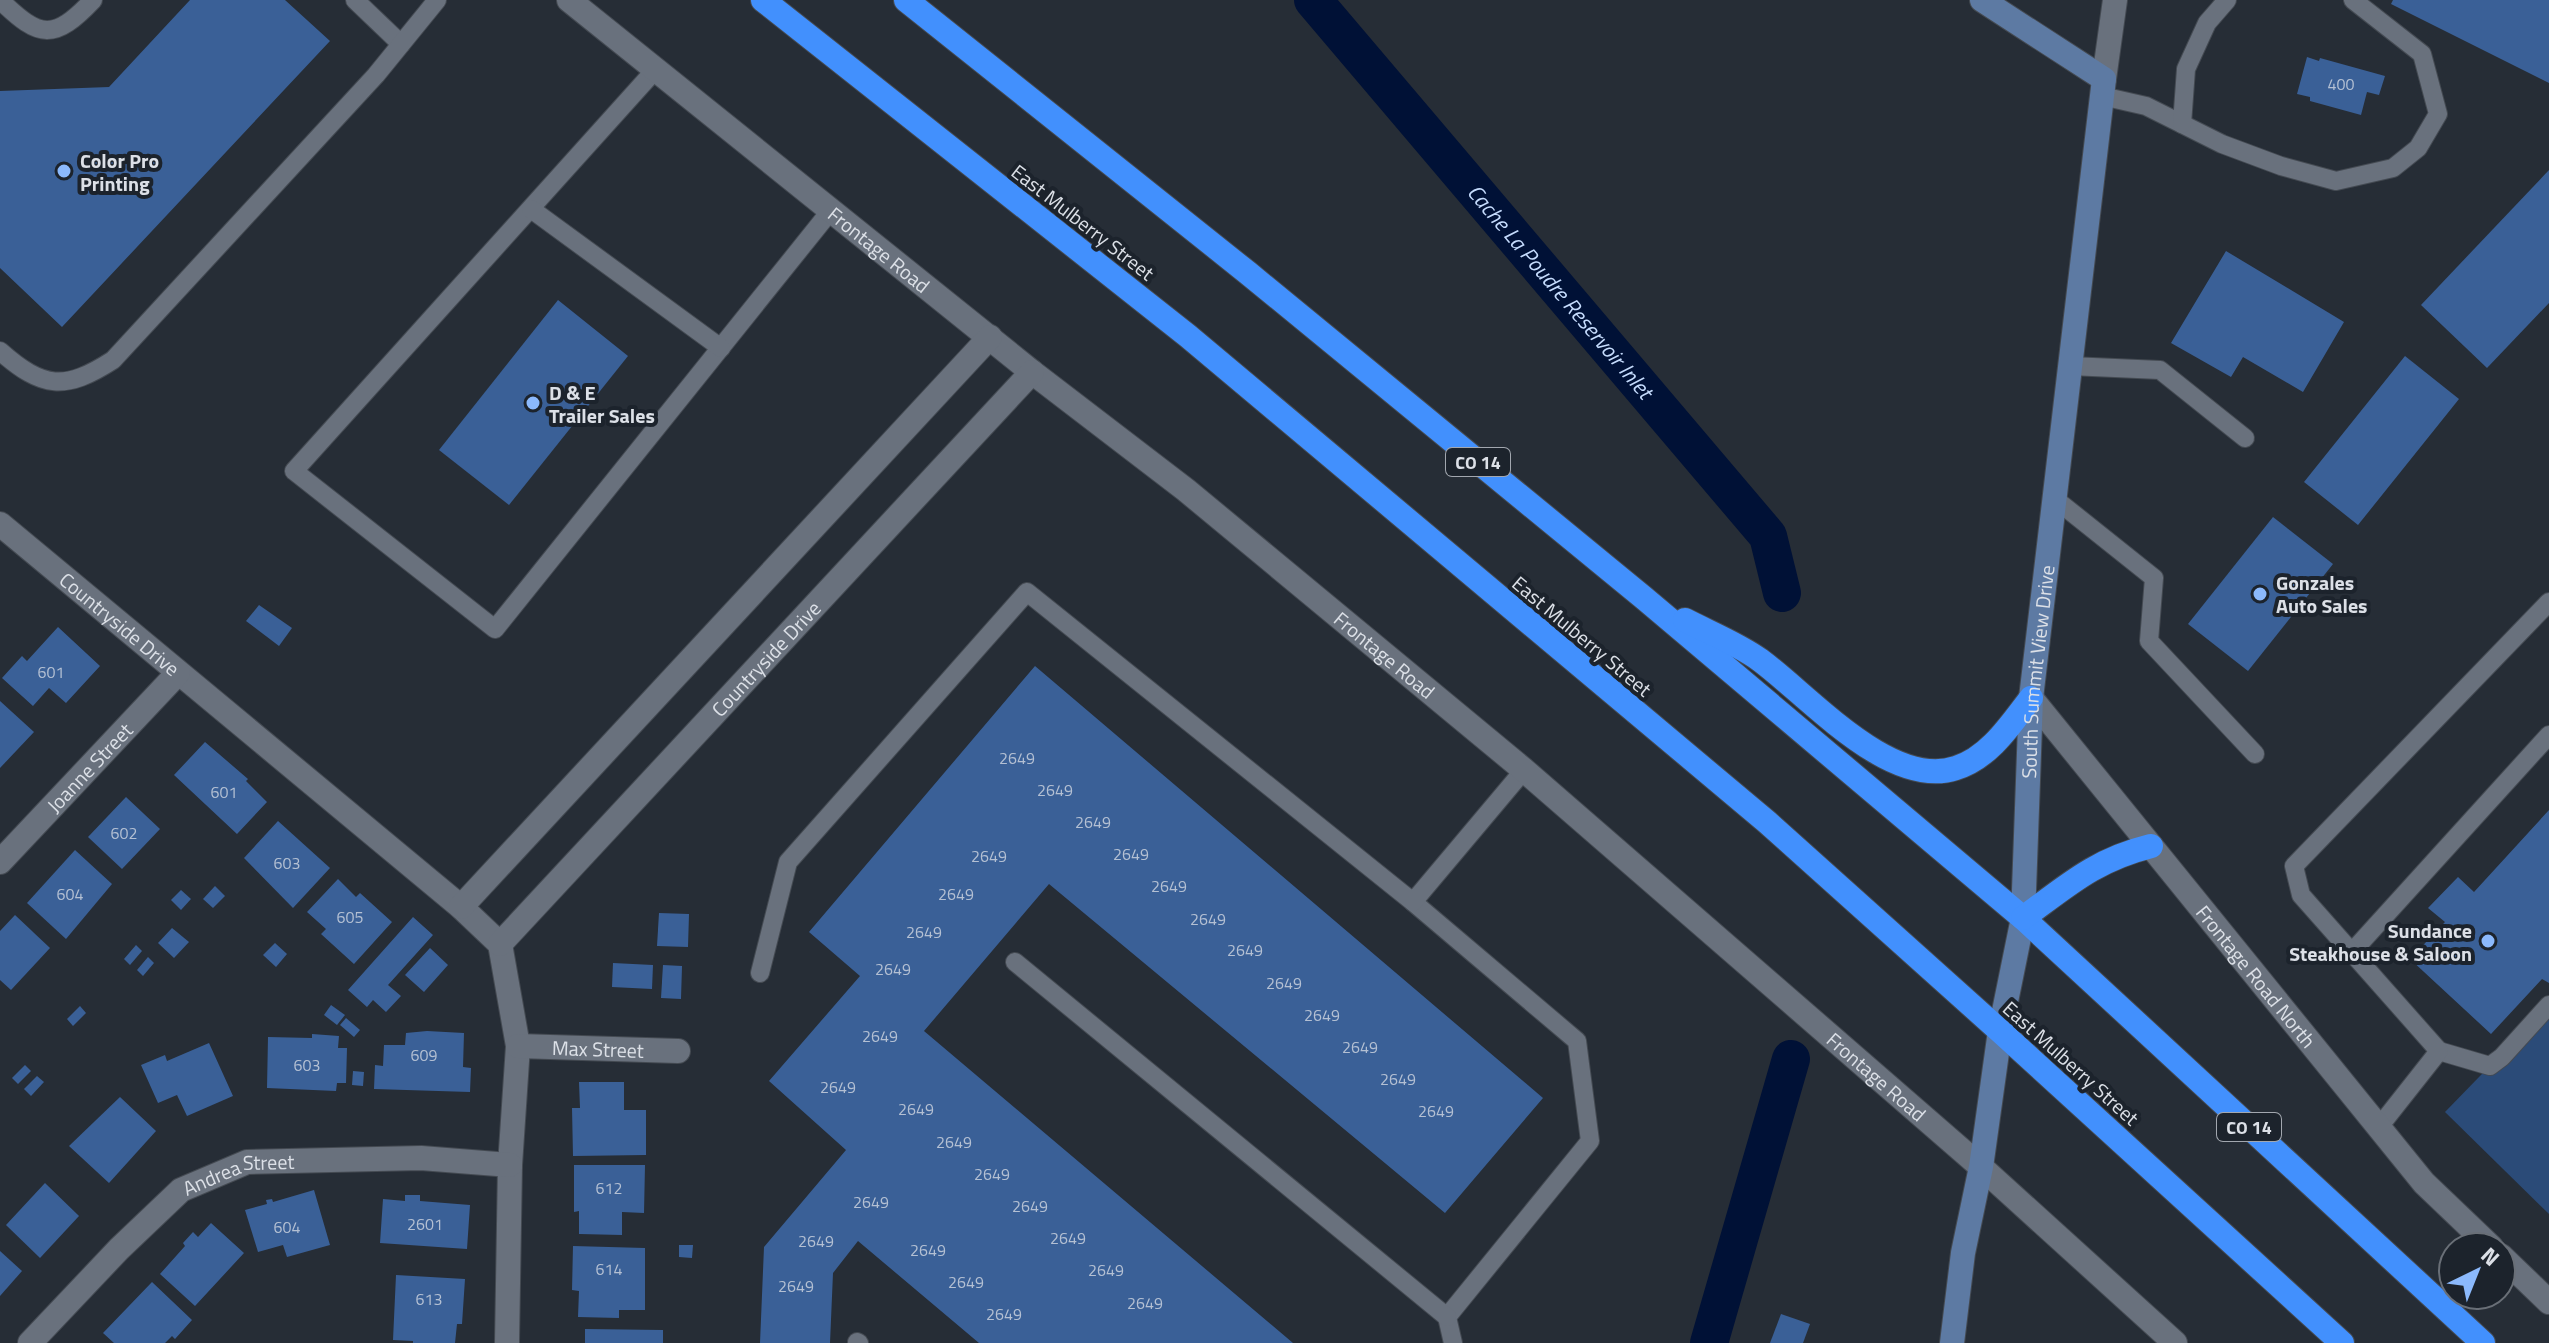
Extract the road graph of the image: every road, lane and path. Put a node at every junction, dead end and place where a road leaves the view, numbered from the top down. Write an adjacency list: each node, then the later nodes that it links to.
1 (0, 0): 2 (lane)
2 (93, 0)
3 (355, 0): 13 (lane)
4 (437, 0): 13 (lane)
5 (569, 0): 14 (street, Frontage Road)
6 (763, 0): 44 (highway, East Mulberry Street)
7 (906, 0): 12 (highway, CO 14)
8 (1982, 0): 15 (street)
9 (2115, 0): 15 (street, South Summit View Drive)
10 (2227, 0): 16 (lane)
11 (2353, 0): 16 (lane)
12 (920, 8): 27 (highway, CO 14)
13 (401, 44): 21 (lane)
14 (656, 69): 17 (lane); 18 (street, Frontage Road)
15 (2103, 87): 16 (lane); 22 (street, South Summit View Drive)
16 (2182, 124)
17 (531, 209): 20 (lane); 20 (lane)
18 (832, 209): 19 (street, Frontage Road); 20 (lane)
19 (990, 337): 23 (street, Frontage Road); 37 (street)
20 (721, 348)
21 (0, 351)
22 (2070, 366): 24 (lane); 25 (street, South Summit View Drive)
23 (1032, 372): 33 (street, Frontage Road); 39 (street, Countryside Drive)
24 (2245, 438)
25 (2055, 499): 30 (street, South Summit View Drive); 32 (lane)
26 (0, 524): 29 (street, Countryside Drive)
27 (1644, 598): 30 (highway); 38 (highway, CO 14)
28 (2549, 602): 40 (lane)
29 (178, 673): 35 (street, Joanne Street); 37 (street, Countryside Drive)
30 (2031, 698): 34 (street, Frontage Road North); 38 (street, South Summit View Drive)
31 (2546, 738): 40 (lane)
32 (2255, 754)
33 (1524, 770): 36 (lane); 50 (street, Frontage Road)
34 (2151, 846): 38 (highway); 48 (street, Frontage Road North)
35 (0, 862)
36 (1413, 902): 42 (lane); 54 (lane)
37 (461, 907): 39 (street, Countryside Drive)
38 (2023, 918): 44 (street, South Summit View Drive); 61 (highway, CO 14)
39 (500, 944): 45 (street)
40 (2352, 952): 47 (lane)
41 (1015, 962): 54 (lane)
42 (760, 973)
43 (2549, 1005): 47 (lane)
44 (2000, 1031): 50 (street, South Summit View Drive); 60 (highway, East Mulberry Street)
45 (518, 1046): 46 (street, Max Street); 49 (street)
46 (678, 1051)
47 (2439, 1051): 48 (lane)
48 (2379, 1127): 51 (street, Frontage Road North)
49 (510, 1165): 55 (street, Andrea Street); 56 (street)
50 (1981, 1167): 58 (street, South Summit View Drive); 59 (street, Frontage Road)
51 (2474, 1231)
52 (2517, 1271): 53 (street)
53 (2549, 1302)
54 (1447, 1317): 57 (lane)
55 (30, 1343)
56 (507, 1343)
57 (1453, 1343)
58 (1952, 1343)
59 (2175, 1343)
60 (2342, 1343)
61 (2483, 1343)

